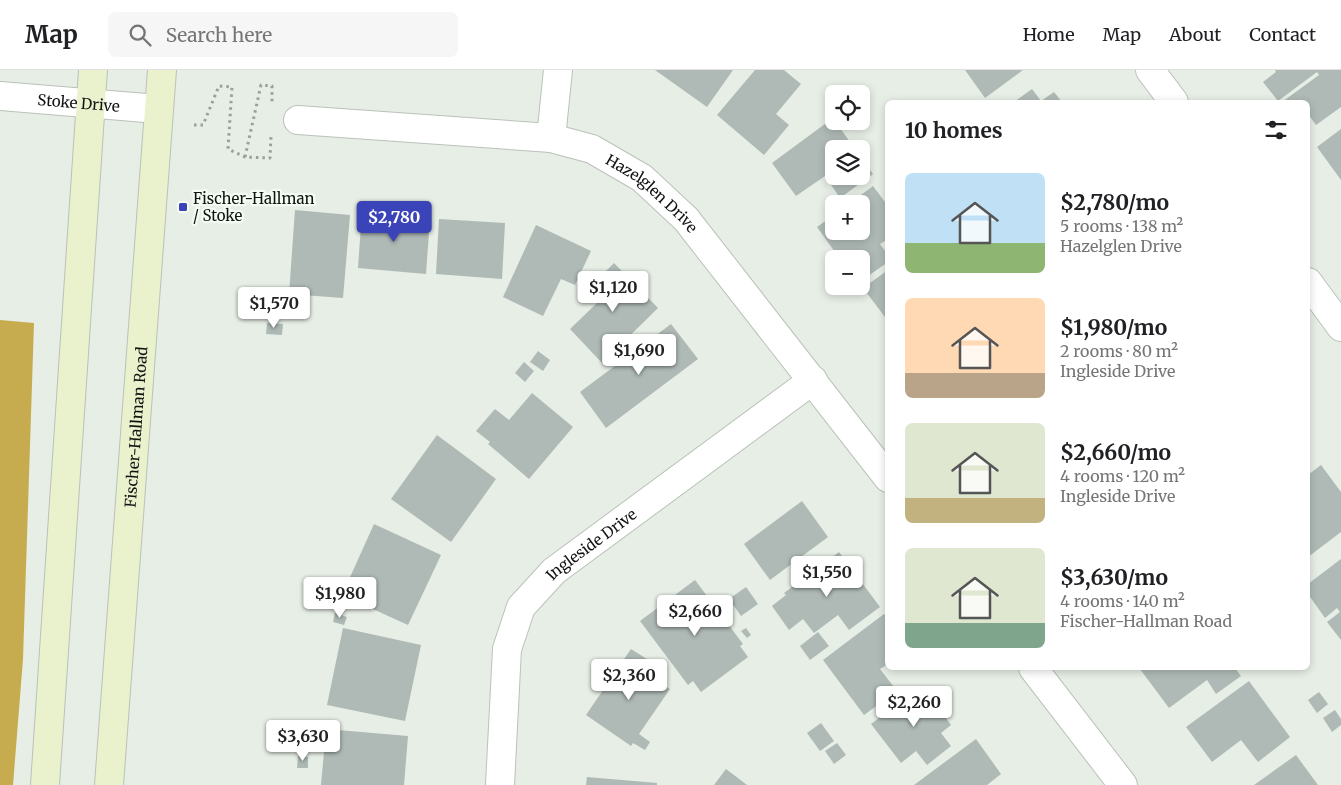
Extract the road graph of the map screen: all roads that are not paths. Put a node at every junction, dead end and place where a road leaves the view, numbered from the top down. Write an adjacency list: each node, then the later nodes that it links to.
1 (93, 70): 7 (main road)
2 (162, 70): 8 (main road, Fischer-Hallman Road)
3 (558, 70): 10 (street)
4 (1150, 70): 6 (street)
5 (0, 96): 7 (street, Stoke Drive)
6 (1172, 100)
7 (90, 102): 8 (street, Stoke Drive); 16 (main road)
8 (158, 109): 17 (main road, Fischer-Hallman Road)
9 (298, 120): 10 (street, Hazelglen Drive)
10 (551, 138): 13 (street, Hazelglen Drive)
11 (1310, 285): 12 (street)
12 (1341, 327)
13 (813, 380): 14 (street, Hazelglen Drive); 18 (street, Ingleside Drive)
14 (885, 474)
15 (1035, 670): 19 (street)
16 (45, 785)
17 (109, 785)
18 (500, 785)
19 (1123, 785)

